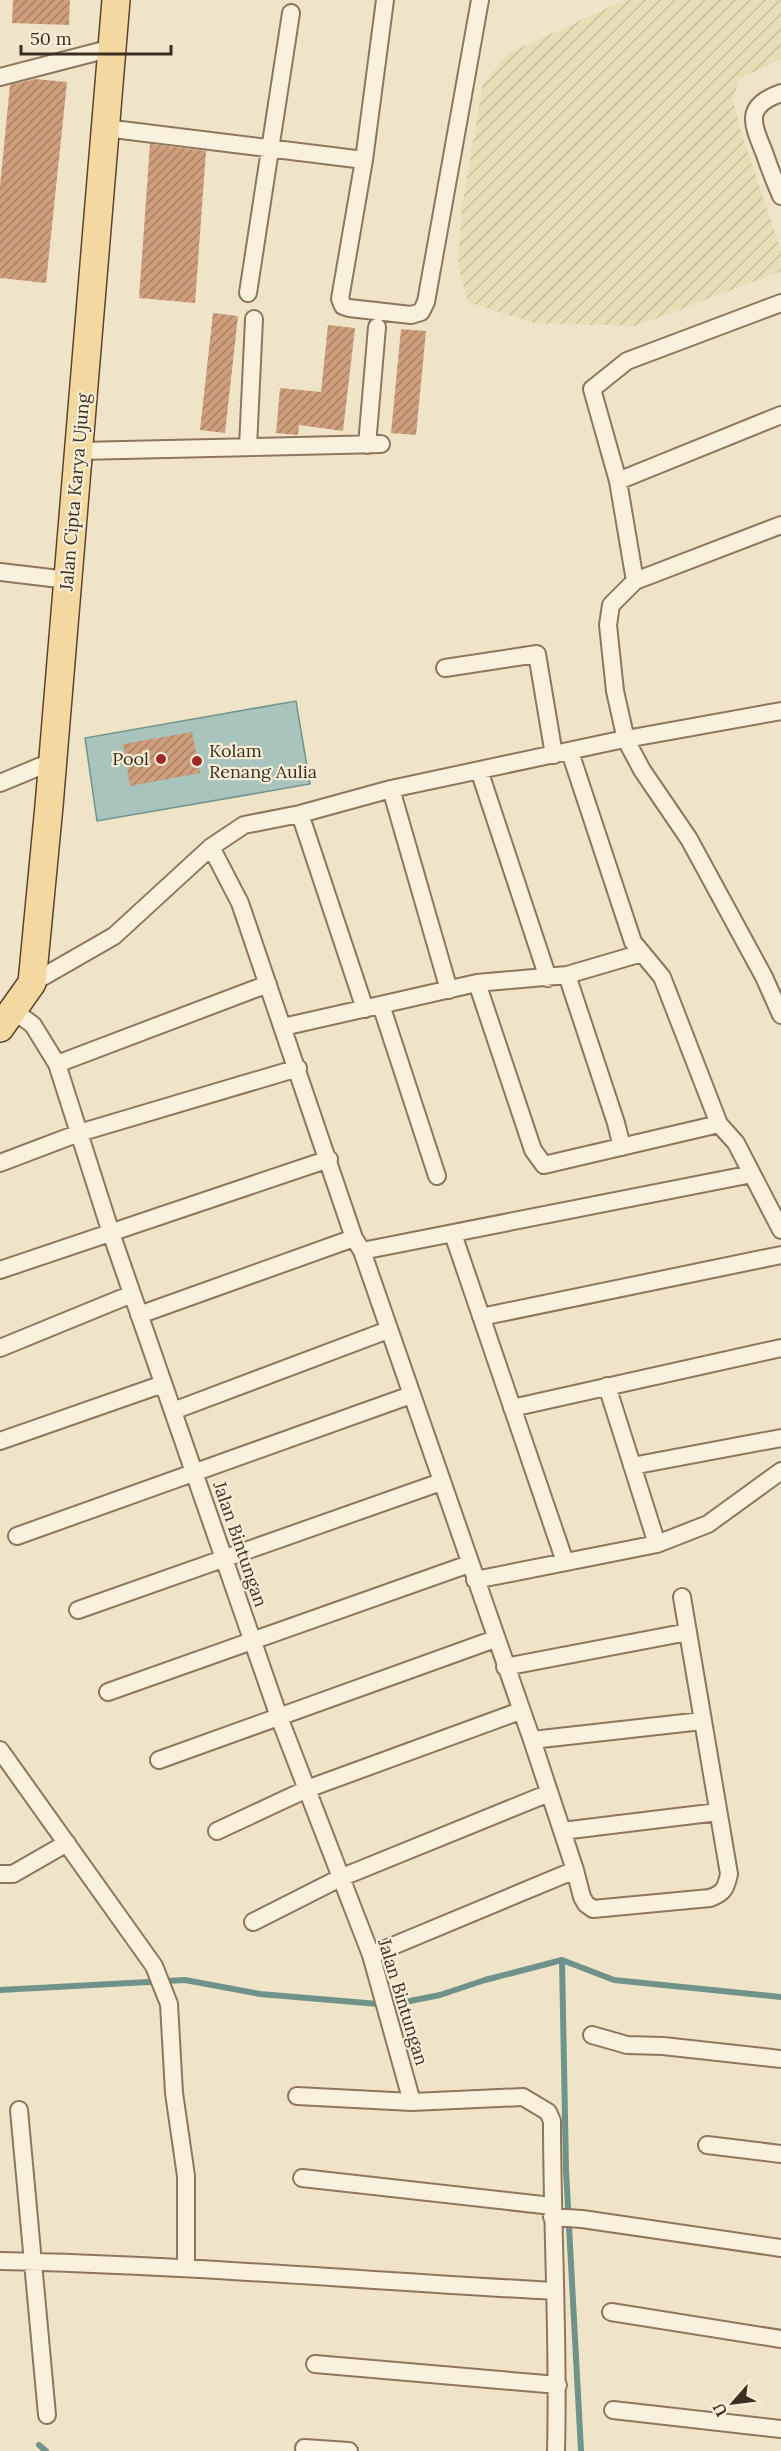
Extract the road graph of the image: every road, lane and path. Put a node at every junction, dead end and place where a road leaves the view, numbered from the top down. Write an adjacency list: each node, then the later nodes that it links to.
1 (116, 0): 5 (main road, Jalan Cipta Karya Ujung)
2 (385, 0): 10 (street)
3 (480, 0): 10 (street)
4 (291, 13): 9 (street)
5 (112, 48): 6 (street); 8 (main road, Jalan Cipta Karya Ujung)
6 (0, 76)
7 (781, 93): 11 (street)
8 (105, 128): 9 (street); 18 (main road, Jalan Cipta Karya Ujung)
9 (270, 148): 10 (street); 12 (street)
10 (364, 160)
11 (781, 196)
12 (248, 293)
13 (781, 303): 19 (street)
14 (254, 319): 17 (street)
15 (377, 327): 17 (street)
16 (781, 415): 19 (street)
17 (248, 447): 18 (street)
18 (79, 451): 22 (main road, Jalan Cipta Karya Ujung)
19 (618, 481): 23 (street)
20 (781, 525): 23 (street)
21 (0, 572): 22 (street)
22 (68, 580): 37 (main road, Jalan Cipta Karya Ujung)
23 (635, 581): 26 (street)
24 (445, 668): 27 (street)
25 (781, 711): 26 (street)
26 (626, 740): 27 (street); 42 (street)
27 (562, 754): 29 (street); 34 (street)
28 (41, 766): 30 (street)
29 (479, 770): 31 (street); 36 (street)
30 (0, 783)
31 (391, 789): 32 (street); 40 (street)
32 (300, 814): 33 (street); 41 (street)
33 (212, 847): 37 (street); 39 (street)
34 (642, 953): 35 (street); 47 (street)
35 (567, 975): 36 (street); 49 (street)
36 (548, 978): 38 (street)
37 (32, 983): 43 (main road)
38 (477, 983): 40 (street); 49 (street)
39 (268, 984): 44 (street); 45 (street)
40 (449, 990): 41 (street)
41 (373, 1007): 44 (street); 53 (street)
42 (781, 1015)
43 (6, 1019): 45 (street, Jalan Bintungan)
44 (283, 1027): 46 (street)
45 (57, 1064): 48 (street, Jalan Bintungan)
46 (298, 1068): 48 (street); 50 (street)
47 (719, 1124): 49 (street); 52 (street)
48 (79, 1133): 51 (street); 55 (street, Jalan Bintungan)
49 (622, 1147)
50 (329, 1160): 55 (street); 57 (street)
51 (0, 1163)
52 (752, 1174): 54 (street); 56 (street)
53 (438, 1176)
54 (781, 1230)
55 (111, 1233): 59 (street); 60 (street, Jalan Bintungan)
56 (453, 1234): 57 (street); 62 (street)
57 (358, 1244): 61 (street); 63 (street)
58 (781, 1254): 62 (street)
59 (0, 1270)
60 (132, 1294): 61 (street, Jalan Bintungan); 64 (street)
61 (139, 1315): 66 (street, Jalan Bintungan)
62 (481, 1317): 69 (street)
63 (388, 1330): 68 (street); 70 (street)
64 (0, 1348)
65 (781, 1348): 67 (street)
66 (163, 1384): 70 (street, Jalan Bintungan); 72 (street)
67 (607, 1386): 69 (street); 73 (street)
68 (411, 1395): 75 (street); 76 (street)
69 (512, 1408): 80 (street)
70 (172, 1410): 75 (street, Jalan Bintungan)
71 (781, 1438): 73 (street)
72 (0, 1441)
73 (632, 1466): 78 (street)
74 (781, 1471): 78 (street)
75 (194, 1473): 77 (street); 79 (street, Jalan Bintungan)
76 (441, 1482): 79 (street); 81 (street)
77 (17, 1536)
78 (657, 1544): 80 (street)
79 (224, 1558): 84 (street); 87 (street, Jalan Bintungan)
80 (566, 1562): 82 (street)
81 (469, 1564): 82 (street); 87 (street)
82 (475, 1580): 86 (street)
83 (682, 1597): 85 (street)
84 (78, 1610)
85 (688, 1632): 88 (street); 92 (street)
86 (495, 1639): 88 (street); 91 (street)
87 (253, 1641): 89 (street); 91 (street, Jalan Bintungan)
88 (505, 1667): 90 (street)
89 (108, 1692)
90 (520, 1711): 93 (street); 96 (street)
91 (279, 1717): 95 (street); 96 (street, Jalan Bintungan)
92 (702, 1721): 93 (street); 98 (street)
93 (532, 1740): 97 (street)
94 (0, 1750): 101 (street)
95 (159, 1760)
96 (307, 1789): 99 (street); 104 (street, Jalan Bintungan)
97 (549, 1793): 100 (street); 104 (street)
98 (717, 1812): 100 (street); 102 (street)
99 (218, 1831)
100 (562, 1831): 102 (street)
101 (67, 1843): 103 (street); 119 (street)
102 (576, 1870): 106 (street)
103 (0, 1874)
104 (340, 1878): 105 (street); 106 (street, Jalan Bintungan)
105 (253, 1922)
106 (371, 1955): 110 (street, Jalan Bintungan)
107 (592, 2035): 108 (street)
108 (781, 2060)
109 (297, 2096): 110 (street)
110 (412, 2102): 115 (street)
111 (19, 2110): 118 (street)
112 (707, 2145): 113 (street)
113 (781, 2154)
114 (302, 2178): 115 (street)
115 (555, 2214): 116 (street); 120 (street)
116 (781, 2248)
117 (0, 2261): 118 (street)
118 (32, 2262): 119 (street); 126 (street)
119 (186, 2267): 120 (street)
120 (555, 2291): 124 (street)
121 (611, 2312): 122 (street)
122 (781, 2339)
123 (315, 2364): 124 (street)
124 (558, 2385): 130 (street)
125 (613, 2410): 127 (street)
126 (47, 2415)
127 (781, 2429)
128 (304, 2448): 129 (street)
129 (349, 2451)
130 (556, 2451)

